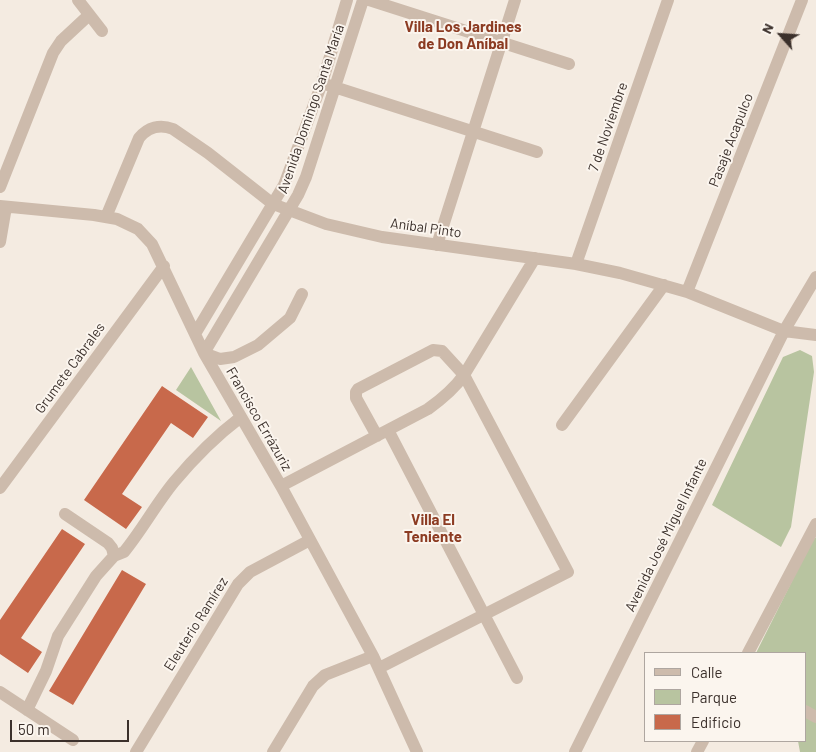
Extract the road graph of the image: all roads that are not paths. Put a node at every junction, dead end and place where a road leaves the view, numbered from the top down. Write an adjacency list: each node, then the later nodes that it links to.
1 (78, 0): 8 (street)
2 (347, 0): 12 (street, Avenida Domingo Santa María)
3 (363, 0): 13 (street, Avenida Domingo Santa María)
4 (369, 0): 10 (street)
5 (515, 0): 10 (street)
6 (668, 0): 24 (street, 7 de Noviembre)
7 (802, 0): 28 (street, Pasaje Acapulco)
8 (89, 15): 9 (street); 16 (street)
9 (102, 31)
10 (502, 42): 11 (street); 14 (street)
11 (569, 64)
12 (322, 84): 13 (street); 17 (street, Avenida Domingo Santa María)
13 (335, 88): 14 (street); 19 (street, Avenida Domingo Santa María)
14 (473, 132): 15 (street); 22 (street)
15 (537, 152)
16 (0, 187)
17 (273, 204): 19 (street, Aníbal Pinto); 20 (street, Aníbal Pinto); 31 (street, Avenida Domingo Santa María)
18 (3, 207): 20 (street, Francisco Errázuriz); 21 (street)
19 (290, 211): 22 (street, Aníbal Pinto); 33 (street, Avenida Domingo Santa María)
20 (106, 217): 25 (street, Francisco Errázuriz)
21 (0, 242)
22 (437, 245): 23 (street, Aníbal Pinto)
23 (535, 258): 24 (street, Aníbal Pinto); 34 (street)
24 (576, 264): 27 (street, Aníbal Pinto)
25 (164, 266): 31 (street, Francisco Errázuriz); 39 (street, Grumete Cabrales)
26 (816, 276): 30 (street, Avenida José Miguel Infante)
27 (664, 285): 28 (street, Aníbal Pinto); 36 (street)
28 (687, 292): 30 (street, Aníbal Pinto)
29 (302, 294): 33 (street)
30 (784, 330): 32 (street, Aníbal Pinto); 55 (street, Avenida José Miguel Infante)
31 (194, 334): 33 (street, Francisco Errázuriz)
32 (816, 335)
33 (204, 354): 35 (street, Francisco Errázuriz)
34 (464, 375): 37 (street); 37 (street); 44 (street)
35 (241, 418): 38 (street, Francisco Errázuriz); 43 (street)
36 (562, 425)
37 (382, 433): 38 (street); 44 (street)
38 (281, 486): 42 (street, Francisco Errázuriz)
39 (0, 488)
40 (65, 514): 43 (street)
41 (816, 524): 45 (street)
42 (310, 540): 46 (street, Francisco Errázuriz); 52 (street, Eleuterio Ramírez)
43 (114, 556): 50 (street)
44 (484, 615): 47 (street); 48 (street)
45 (749, 652)
46 (372, 656): 47 (street, Francisco Errázuriz); 53 (street)
47 (379, 668): 54 (street, Francisco Errázuriz)
48 (517, 678)
49 (0, 692): 50 (street)
50 (27, 710): 51 (street)
51 (73, 740)
52 (136, 752)
53 (273, 752)
54 (417, 752)
55 (575, 752)

